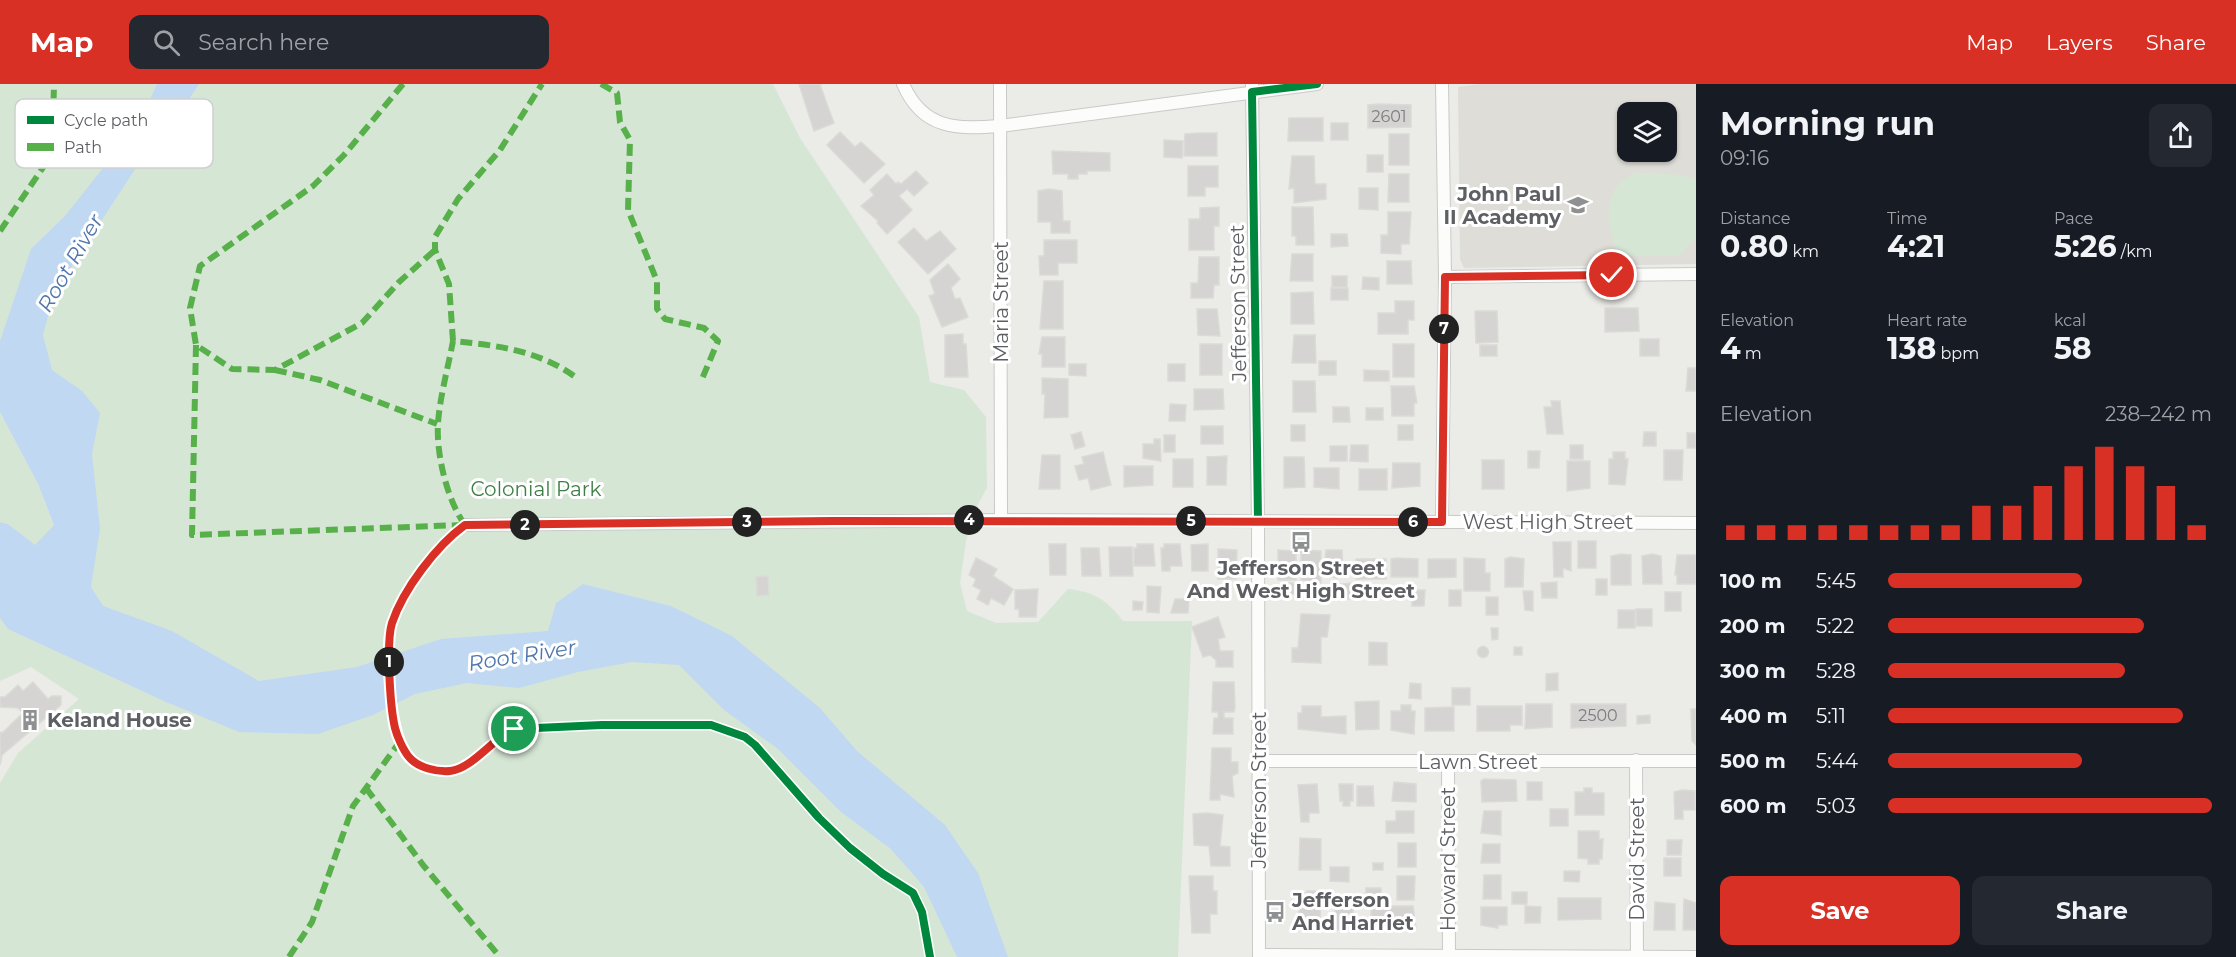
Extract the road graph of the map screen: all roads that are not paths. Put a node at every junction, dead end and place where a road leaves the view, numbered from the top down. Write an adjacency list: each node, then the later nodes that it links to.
1 (903, 84): 6 (street)
2 (1000, 84): 6 (street, Maria Street)
3 (1317, 84): 5 (street)
4 (1442, 84): 8 (street)
5 (1252, 88): 6 (street); 10 (street, Jefferson Street)
6 (1000, 126): 9 (street, Maria Street)
7 (1696, 274): 8 (street)
8 (1445, 277): 11 (street)
9 (1001, 520): 10 (street, West High Street); 13 (street, West High Street)
10 (1258, 521): 11 (street, West High Street); 15 (street, Jefferson Street)
11 (1442, 522): 12 (street, West High Street)
12 (1696, 523)
13 (465, 525)
14 (1636, 760): 16 (street, Lawn Street); 17 (street, Lawn Street); 21 (street, David Street)
15 (1259, 761): 17 (street, Lawn Street); 19 (street, Jefferson Street)
16 (1696, 761)
17 (1448, 763): 18 (street, Howard Street)
18 (1449, 955): 19 (street); 20 (street)
19 (1259, 956)
20 (1475, 956): 21 (street)
21 (1637, 957): 22 (street)
22 (1696, 957)

